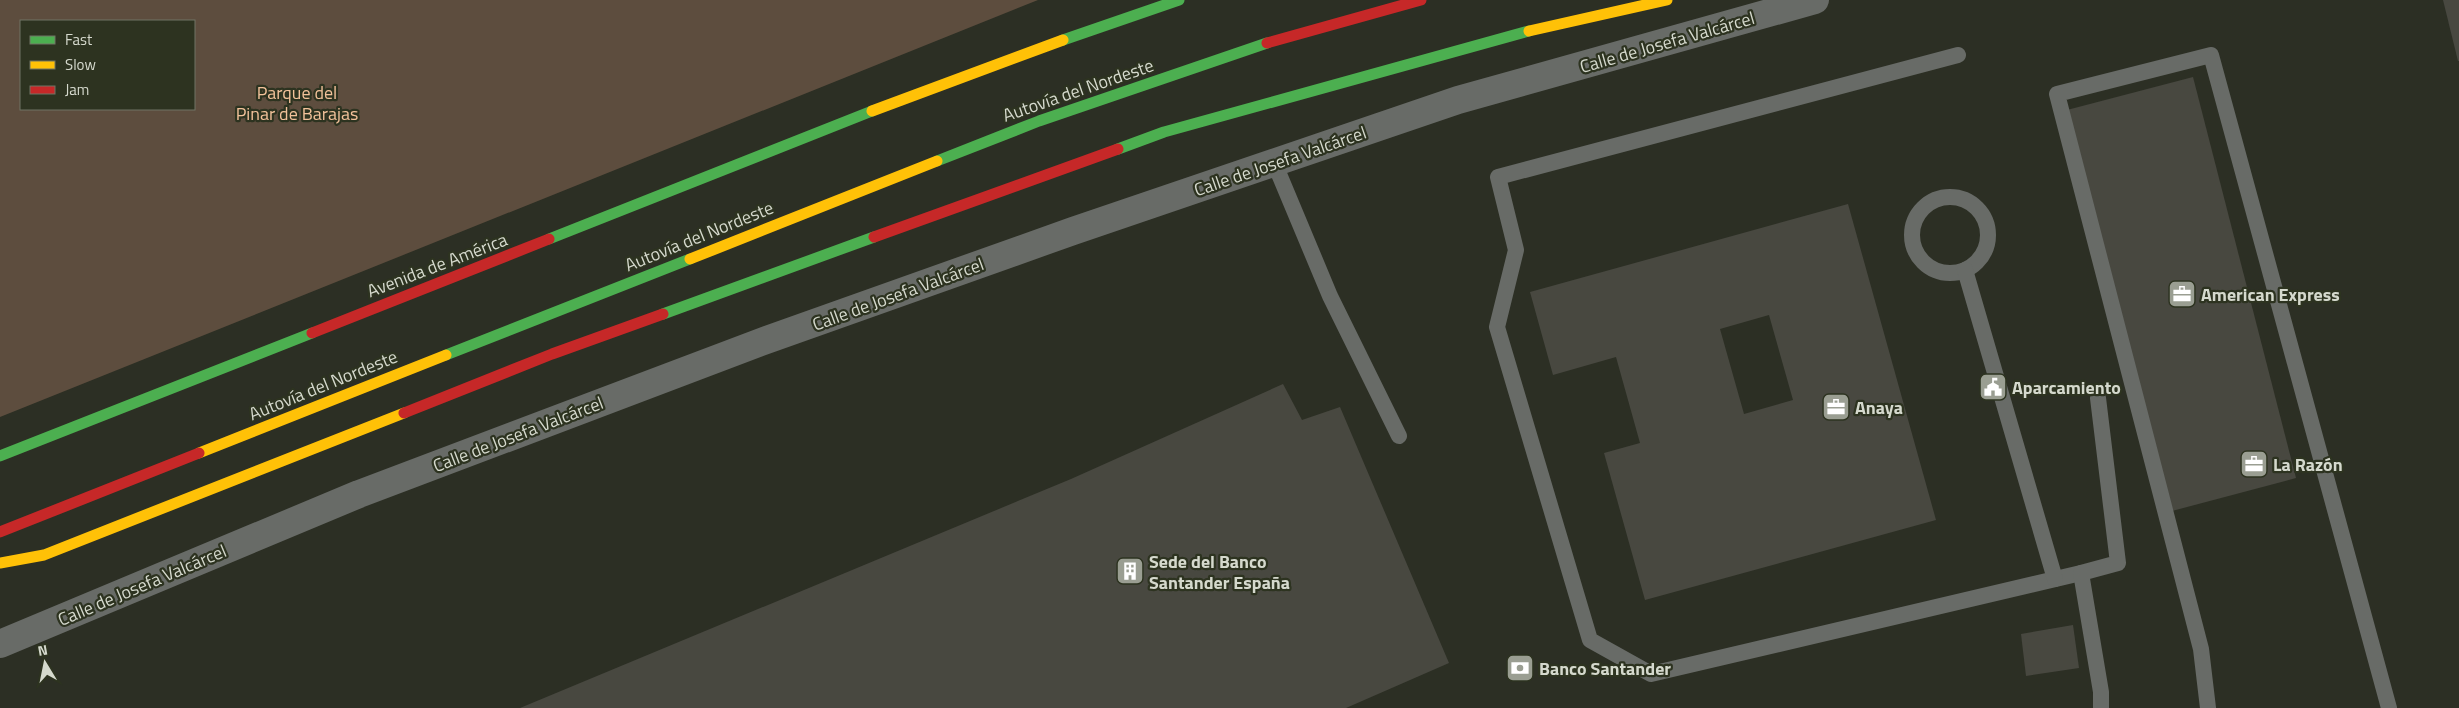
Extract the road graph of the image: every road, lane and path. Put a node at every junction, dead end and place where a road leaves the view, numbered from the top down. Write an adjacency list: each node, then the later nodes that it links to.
1 (1179, 0): 10 (highway, Avenida de América)
2 (1421, 0): 11 (highway, Autovía del Nordeste)
3 (1667, 0): 12 (highway)
4 (1815, 0): 6 (street, Calle de Josefa Valcárcel)
5 (1958, 55): 14 (lane)
6 (1274, 162): 9 (lane); 15 (street, Calle de Josefa Valcárcel)
7 (1965, 270): 7 (lane); 14 (lane)
8 (2098, 398): 13 (lane)
9 (1399, 436)
10 (0, 456)
11 (0, 532)
12 (0, 564)
13 (2081, 573): 14 (lane); 16 (lane)
14 (2056, 579)
15 (0, 644)
16 (2101, 708)
17 (2208, 708): 18 (lane)
18 (2389, 708)

